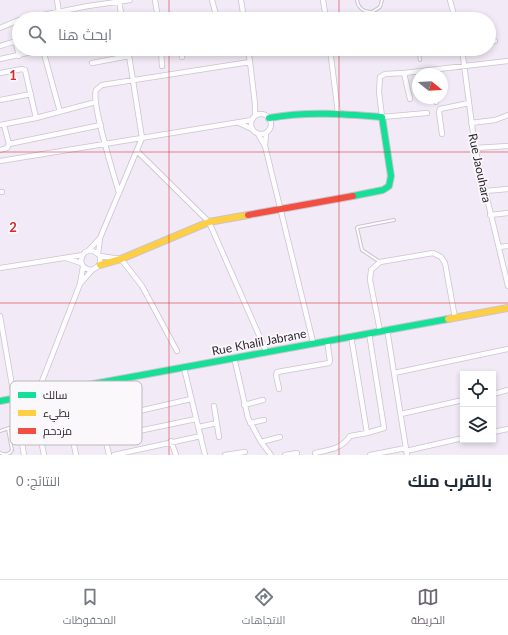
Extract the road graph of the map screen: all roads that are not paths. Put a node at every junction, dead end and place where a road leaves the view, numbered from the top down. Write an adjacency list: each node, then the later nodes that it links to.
1 (57, 0): 14 (street)
2 (87, 0): 13 (street)
3 (130, 0): 12 (street)
4 (155, 0): 16 (street)
5 (212, 0): 17 (street)
6 (241, 0): 18 (street)
7 (323, 0): 19 (street)
8 (357, 0): 9 (lane)
9 (382, 0)
10 (450, 0): 20 (street)
11 (110, 1): 12 (street); 13 (street)
12 (119, 1): 15 (street)
13 (88, 6): 14 (street)
14 (59, 12)
15 (121, 12)
16 (157, 12)
17 (215, 12)
18 (243, 12)
19 (325, 12)
20 (453, 12)
21 (12, 23): 22 (street)
22 (0, 28)
23 (12, 42): 24 (street)
24 (0, 46)
25 (19, 56): 33 (street)
26 (47, 56): 51 (street)
27 (129, 56): 37 (street); 44 (street)
28 (161, 56): 38 (street)
29 (249, 56): 36 (street)
30 (331, 56): 52 (street)
31 (419, 56): 34 (lane)
32 (463, 56): 39 (street, Rue Jaouhara)
33 (0, 59)
34 (420, 60)
35 (508, 61): 39 (street)
36 (250, 62): 44 (street); 50 (street)
37 (92, 63)
38 (162, 66)
39 (465, 66): 40 (street); 49 (street, Rue Jaouhara)
40 (448, 69)
41 (0, 73): 45 (street)
42 (404, 73): 43 (street); 46 (street); 56 (street)
43 (412, 73)
44 (132, 80): 48 (street); 68 (street)
45 (30, 94): 47 (street); 57 (street)
46 (410, 99)
47 (0, 100)
48 (96, 102): 51 (street); 63 (street)
49 (469, 102): 61 (street, Rue Jaouhara); 67 (street)
50 (255, 104): 54 (street); 58 (street)
51 (60, 112): 57 (street)
52 (338, 113): 56 (street); 59 (street)
53 (428, 113): 56 (street)
54 (261, 114): 58 (street); 59 (street)
55 (508, 115): 61 (street)
56 (382, 117): 80 (street)
57 (36, 118): 62 (street)
58 (253, 118): 60 (street); 64 (street)
59 (270, 121): 65 (street)
60 (239, 123): 64 (street); 68 (street)
61 (471, 123): 73 (street, Rue Jaouhara)
62 (2, 125): 69 (street)
63 (100, 125): 69 (street); 70 (street)
64 (252, 129): 66 (street)
65 (266, 133): 66 (street); 71 (street)
66 (258, 134): 71 (street)
67 (442, 134)
68 (142, 138): 70 (street); 75 (street)
69 (9, 144): 74 (street)
70 (105, 144): 76 (street); 79 (street)
71 (264, 146): 80 (street)
72 (508, 146): 73 (street)
73 (475, 148): 78 (street, Rue Jaouhara)
74 (0, 150)
75 (136, 151): 79 (street); 84 (street)
76 (0, 161)
77 (508, 189): 78 (street)
78 (485, 191): 82 (street, Rue Jaouhara)
79 (119, 193): 85 (street)
80 (280, 210): 84 (street); 108 (street)
81 (508, 213): 82 (street)
82 (490, 215): 87 (street, Rue Jaouhara)
83 (394, 220): 93 (lane)
84 (209, 222): 92 (street); 111 (street)
85 (100, 238): 88 (street); 90 (street)
86 (508, 246): 87 (street)
87 (499, 247): 99 (street, Rue Jaouhara)
88 (88, 251): 89 (street); 90 (street)
89 (82, 254): 91 (street); 94 (street)
90 (99, 255): 92 (street); 95 (street)
91 (66, 258): 94 (street); 96 (street)
92 (121, 259): 95 (street); 110 (street)
93 (380, 262): 102 (street); 104 (street)
94 (82, 265): 97 (street); 98 (street)
95 (100, 266): 97 (street)
96 (0, 268)
97 (92, 270): 98 (street)
98 (80, 284): 116 (street)
99 (508, 286)
100 (508, 308): 102 (street, Rue Khalil Jabrane)
101 (0, 316): 115 (street)
102 (455, 318): 103 (street, Rue Khalil Jabrane)
103 (387, 329): 104 (street, Rue Khalil Jabrane); 114 (street)
104 (380, 331): 105 (street, Rue Khalil Jabrane)
105 (369, 333): 106 (street, Rue Khalil Jabrane); 140 (street)
106 (351, 336): 107 (street, Rue Khalil Jabrane); 140 (street)
107 (327, 340): 108 (street, Rue Khalil Jabrane); 118 (street)
108 (313, 342): 111 (street, Rue Khalil Jabrane)
109 (508, 349): 114 (street)
110 (177, 351)
111 (266, 351): 112 (street, Rue Khalil Jabrane)
112 (234, 357): 113 (street, Rue Khalil Jabrane); 126 (street)
113 (184, 368): 117 (street, Rue Khalil Jabrane); 122 (street)
114 (394, 373): 129 (street)
115 (11, 381)
116 (42, 381)
117 (114, 381)
118 (279, 389)
119 (508, 390): 120 (street)
120 (496, 393)
121 (10, 399): 124 (street, Rue Khalil Jabrane)
122 (191, 399): 128 (street); 130 (street)
123 (263, 400): 126 (street)
124 (0, 401)
125 (460, 401): 129 (street)
126 (244, 405): 133 (street)
127 (214, 406): 132 (street)
128 (142, 410)
129 (401, 414): 153 (street)
130 (196, 419): 134 (street); 137 (street)
131 (264, 420): 133 (street)
132 (217, 423): 134 (street); 142 (street)
133 (250, 423): 147 (street)
134 (199, 427): 141 (street)
135 (8, 429): 138 (lane); 145 (lane)
136 (508, 429): 139 (street)
137 (142, 430)
138 (0, 431)
139 (496, 431)
140 (367, 433): 157 (street)
141 (201, 436): 146 (street); 164 (street)
142 (219, 437)
143 (280, 437): 147 (street)
144 (460, 439): 153 (street)
145 (10, 440)
146 (171, 442): 162 (street); 163 (street)
147 (261, 442): 166 (street)
148 (11, 445): 154 (lane)
149 (22, 445): 158 (street)
150 (42, 445): 159 (street)
151 (74, 445): 160 (street)
152 (107, 445): 161 (street)
153 (406, 451): 168 (street)
154 (0, 452)
155 (245, 452): 165 (street)
156 (297, 452): 167 (street)
157 (315, 453)
158 (24, 455)
159 (44, 455)
160 (76, 455)
161 (109, 455)
162 (114, 455)
163 (176, 455)
164 (206, 455)
165 (225, 455)
166 (271, 455)
167 (285, 455)
168 (370, 455)

